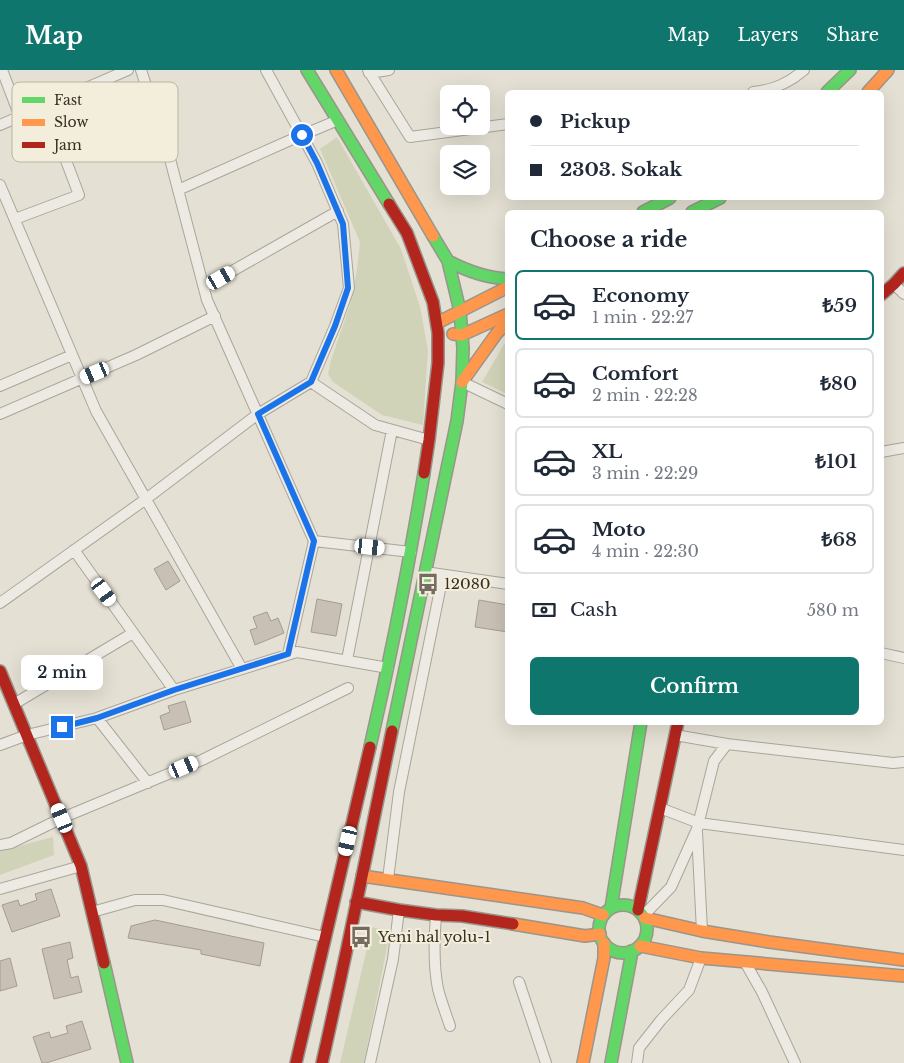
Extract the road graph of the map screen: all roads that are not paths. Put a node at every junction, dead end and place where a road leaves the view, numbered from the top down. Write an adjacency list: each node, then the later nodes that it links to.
1 (2, 70): 17 (street)
2 (128, 70): 12 (street)
3 (141, 70): 13 (street)
4 (266, 70): 22 (street)
5 (307, 70): 19 (main road)
6 (336, 70): 33 (main road)
7 (389, 70): 11 (street)
8 (804, 70): 14 (street)
9 (850, 70): 15 (main road)
10 (888, 70): 16 (main road)
11 (368, 71): 20 (street)
12 (100, 82)
13 (145, 82)
14 (769, 90)
15 (829, 90)
16 (870, 90)
17 (12, 96)
18 (12, 120): 21 (street)
19 (338, 120): 22 (street); 45 (main road)
20 (505, 124)
21 (0, 125)
22 (302, 135): 26 (street); 31 (street)
23 (67, 162): 32 (street)
24 (171, 162): 26 (street)
25 (0, 185): 32 (street)
26 (178, 190): 37 (street)
27 (666, 200): 29 (main road)
28 (716, 200): 30 (main road)
29 (647, 210)
30 (696, 210)
31 (338, 211): 37 (street); 49 (street)
32 (15, 218): 47 (street)
33 (448, 262): 35 (main road); 41 (main road)
34 (904, 273): 36 (main road)
35 (505, 279)
36 (894, 284): 39 (main road); 40 (street)
37 (204, 287): 43 (street)
38 (505, 288): 41 (main road)
39 (884, 292)
40 (904, 294)
41 (460, 311): 45 (main road); 46 (main road)
42 (505, 315): 46 (main road)
43 (215, 316): 48 (street); 54 (street)
44 (505, 325): 50 (main road)
45 (437, 328): 46 (main road); 56 (main road)
46 (462, 335): 50 (main road)
47 (72, 355): 48 (street); 51 (street)
48 (82, 378): 53 (street); 59 (street)
49 (311, 382): 54 (street); 55 (street)
50 (462, 382): 52 (street); 64 (main road)
51 (0, 386)
52 (505, 403)
53 (0, 414)
54 (258, 414): 59 (street); 60 (street)
55 (392, 430): 56 (street); 61 (street)
56 (429, 440): 63 (main road)
57 (904, 448): 58 (street)
58 (884, 451)
59 (146, 499): 62 (street); 74 (street)
60 (314, 541): 61 (street); 69 (street)
61 (370, 547): 63 (street); 72 (street)
62 (74, 550): 67 (street); 68 (street)
63 (411, 552): 73 (main road)
64 (426, 572): 65 (street); 94 (main road)
65 (443, 575): 66 (street); 95 (street)
66 (505, 584)
67 (0, 603)
68 (133, 633): 77 (street); 78 (street)
69 (288, 654): 72 (street); 74 (street)
70 (884, 654): 71 (street)
71 (904, 658)
72 (347, 660): 73 (street)
73 (388, 668): 104 (main road)
74 (242, 669): 77 (street)
75 (0, 671): 78 (main road)
76 (348, 688): 87 (street)
77 (174, 690): 79 (street)
78 (14, 704): 83 (main road)
79 (97, 718): 83 (street); 87 (street)
80 (640, 725): 100 (main road)
81 (677, 725): 82 (main road)
82 (675, 734): 84 (street); 88 (main road)
83 (27, 735): 85 (street); 89 (main road)
84 (727, 744): 86 (street); 90 (street)
85 (0, 745)
86 (904, 762)
87 (148, 783): 89 (street)
88 (660, 808): 90 (street); 102 (main road)
89 (62, 818): 91 (street); 93 (main road)
90 (698, 826): 92 (street); 102 (street); 103 (street)
91 (0, 845)
92 (904, 850)
93 (81, 866): 96 (street); 99 (main road)
94 (362, 876): 95 (main road); 97 (main road)
95 (388, 879): 100 (main road)
96 (0, 889)
97 (356, 902): 98 (main road); 115 (main road)
98 (399, 910): 101 (main road); 116 (street)
99 (92, 912): 104 (street); 113 (main road)
100 (607, 912): 102 (main road); 105 (main road)
101 (436, 915): 105 (main road); 112 (street)
102 (642, 915): 103 (main road); 106 (main road)
103 (702, 931): 108 (main road)
104 (325, 937): 114 (main road)
105 (602, 939): 106 (main road); 118 (main road)
106 (636, 948): 107 (main road); 119 (main road)
107 (700, 958): 109 (main road); 120 (street)
108 (904, 960)
109 (745, 962): 110 (main road); 121 (street)
110 (904, 976)
111 (520, 982): 117 (street)
112 (450, 1026)
113 (127, 1063)
114 (296, 1063)
115 (322, 1063)
116 (370, 1063)
117 (546, 1063)
118 (583, 1063)
119 (611, 1063)
120 (637, 1063)
121 (794, 1063)

